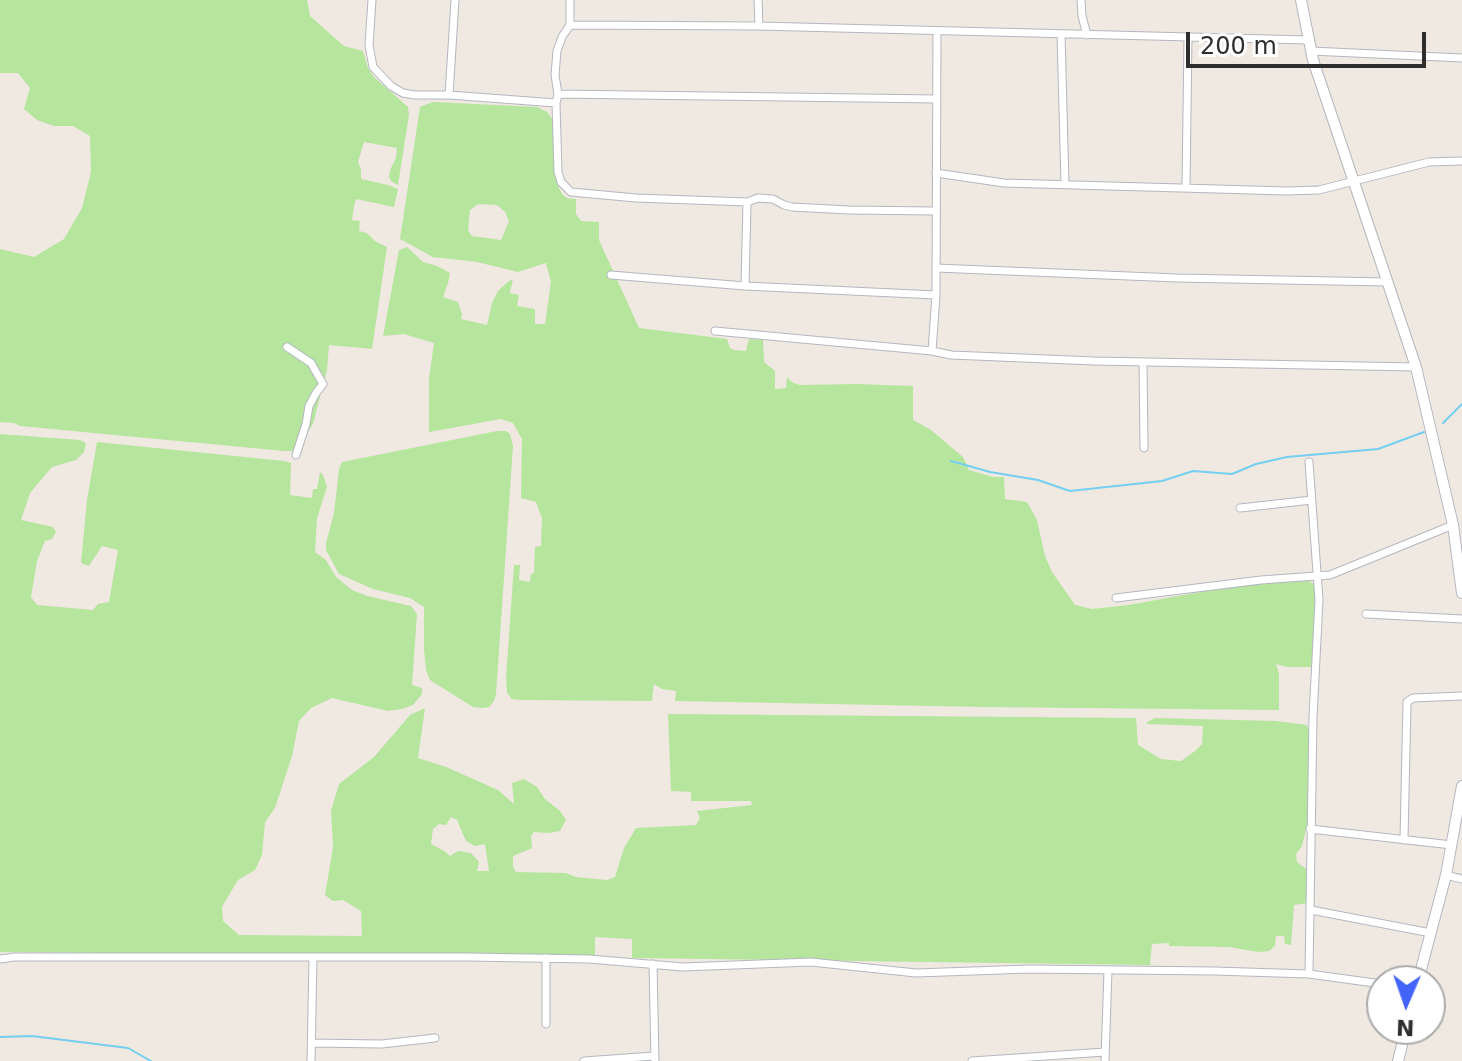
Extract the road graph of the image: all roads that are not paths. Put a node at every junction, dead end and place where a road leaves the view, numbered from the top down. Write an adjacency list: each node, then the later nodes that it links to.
1 (372, 0): 15 (street)
2 (455, 0): 15 (street)
3 (570, 0): 7 (street)
4 (758, 0): 8 (street)
5 (1081, 0): 11 (street)
6 (1301, 0): 13 (street)
7 (570, 25): 8 (street); 16 (street)
8 (759, 26): 9 (street)
9 (937, 32): 10 (street); 17 (street)
10 (1061, 34): 11 (street); 21 (street)
11 (1087, 35): 12 (street)
12 (1188, 37): 13 (street); 22 (street)
13 (1309, 46): 14 (street); 20 (street)
14 (1462, 58)
15 (449, 95): 16 (street)
16 (557, 98): 17 (street); 23 (street)
17 (937, 99): 19 (street)
18 (1462, 161): 20 (street)
19 (936, 173): 21 (street); 24 (street)
20 (1352, 181): 22 (street); 27 (street)
21 (1065, 184): 22 (street)
22 (1186, 188)
23 (747, 202): 24 (street); 28 (street)
24 (935, 211): 25 (street)
25 (936, 268): 27 (street); 29 (street)
26 (611, 275): 28 (street)
27 (1387, 282): 34 (street)
28 (745, 286): 29 (street)
29 (936, 295): 32 (street)
30 (715, 331): 32 (street)
31 (287, 347): 36 (street)
32 (932, 351): 33 (street)
33 (1143, 362): 34 (street); 35 (street)
34 (1416, 367): 40 (street)
35 (1144, 448)
36 (296, 455)
37 (1309, 462): 38 (street)
38 (1312, 500): 39 (street); 42 (street)
39 (1240, 508)
40 (1453, 525): 41 (street); 42 (street)
41 (1459, 542): 43 (street)
42 (1318, 577): 44 (street); 49 (street)
43 (1462, 593)
44 (1116, 598)
45 (1366, 614): 46 (street)
46 (1462, 619)
47 (1462, 696): 50 (street)
48 (1462, 786): 51 (street)
49 (1310, 829): 50 (street); 54 (street)
50 (1404, 840): 51 (street)
51 (1452, 845): 52 (street)
52 (1446, 875): 53 (street); 55 (street)
53 (1462, 879)
54 (1311, 910): 55 (street); 62 (street)
55 (1431, 933): 60 (street)
56 (313, 957): 57 (street); 58 (street); 66 (street)
57 (546, 958): 59 (street); 64 (street)
58 (0, 959)
59 (653, 964): 61 (street); 68 (street)
60 (1422, 965)
61 (1108, 970): 62 (street); 67 (street)
62 (1309, 974): 63 (street)
63 (1366, 982)
64 (546, 1024)
65 (435, 1038): 66 (street)
66 (312, 1043): 69 (street)
67 (1105, 1056): 71 (street)
68 (655, 1059): 70 (street)
69 (311, 1061)
70 (584, 1061)
71 (972, 1061)

